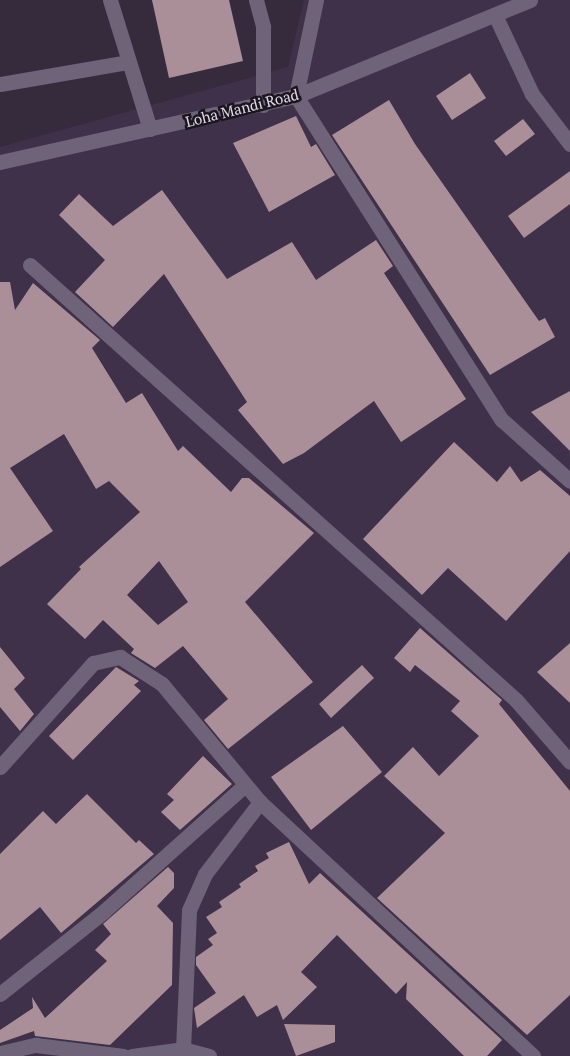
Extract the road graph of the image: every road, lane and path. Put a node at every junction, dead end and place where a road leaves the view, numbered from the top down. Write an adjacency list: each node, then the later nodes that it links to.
1 (110, 0): 6 (street)
2 (256, 0): 9 (street)
3 (316, 0): 8 (street)
4 (530, 0): 5 (street, Loha Mandi Road)
5 (495, 15): 8 (street, Loha Mandi Road); 11 (street)
6 (127, 62): 7 (street); 10 (street)
7 (0, 84)
8 (296, 96): 9 (street, Loha Mandi Road); 14 (street)
9 (263, 105): 10 (street, Loha Mandi Road)
10 (150, 129): 12 (street, Loha Mandi Road)
11 (570, 144)
12 (0, 162)
13 (30, 265): 15 (street)
14 (570, 481)
15 (570, 762)
16 (0, 767): 17 (street)
17 (245, 785): 18 (street); 19 (street)
18 (260, 802): 20 (street); 25 (street)
19 (0, 994)
20 (183, 1049): 23 (street); 24 (street)
21 (0, 1053): 22 (street)
22 (123, 1056)
23 (132, 1056)
24 (209, 1056)
25 (533, 1056)

